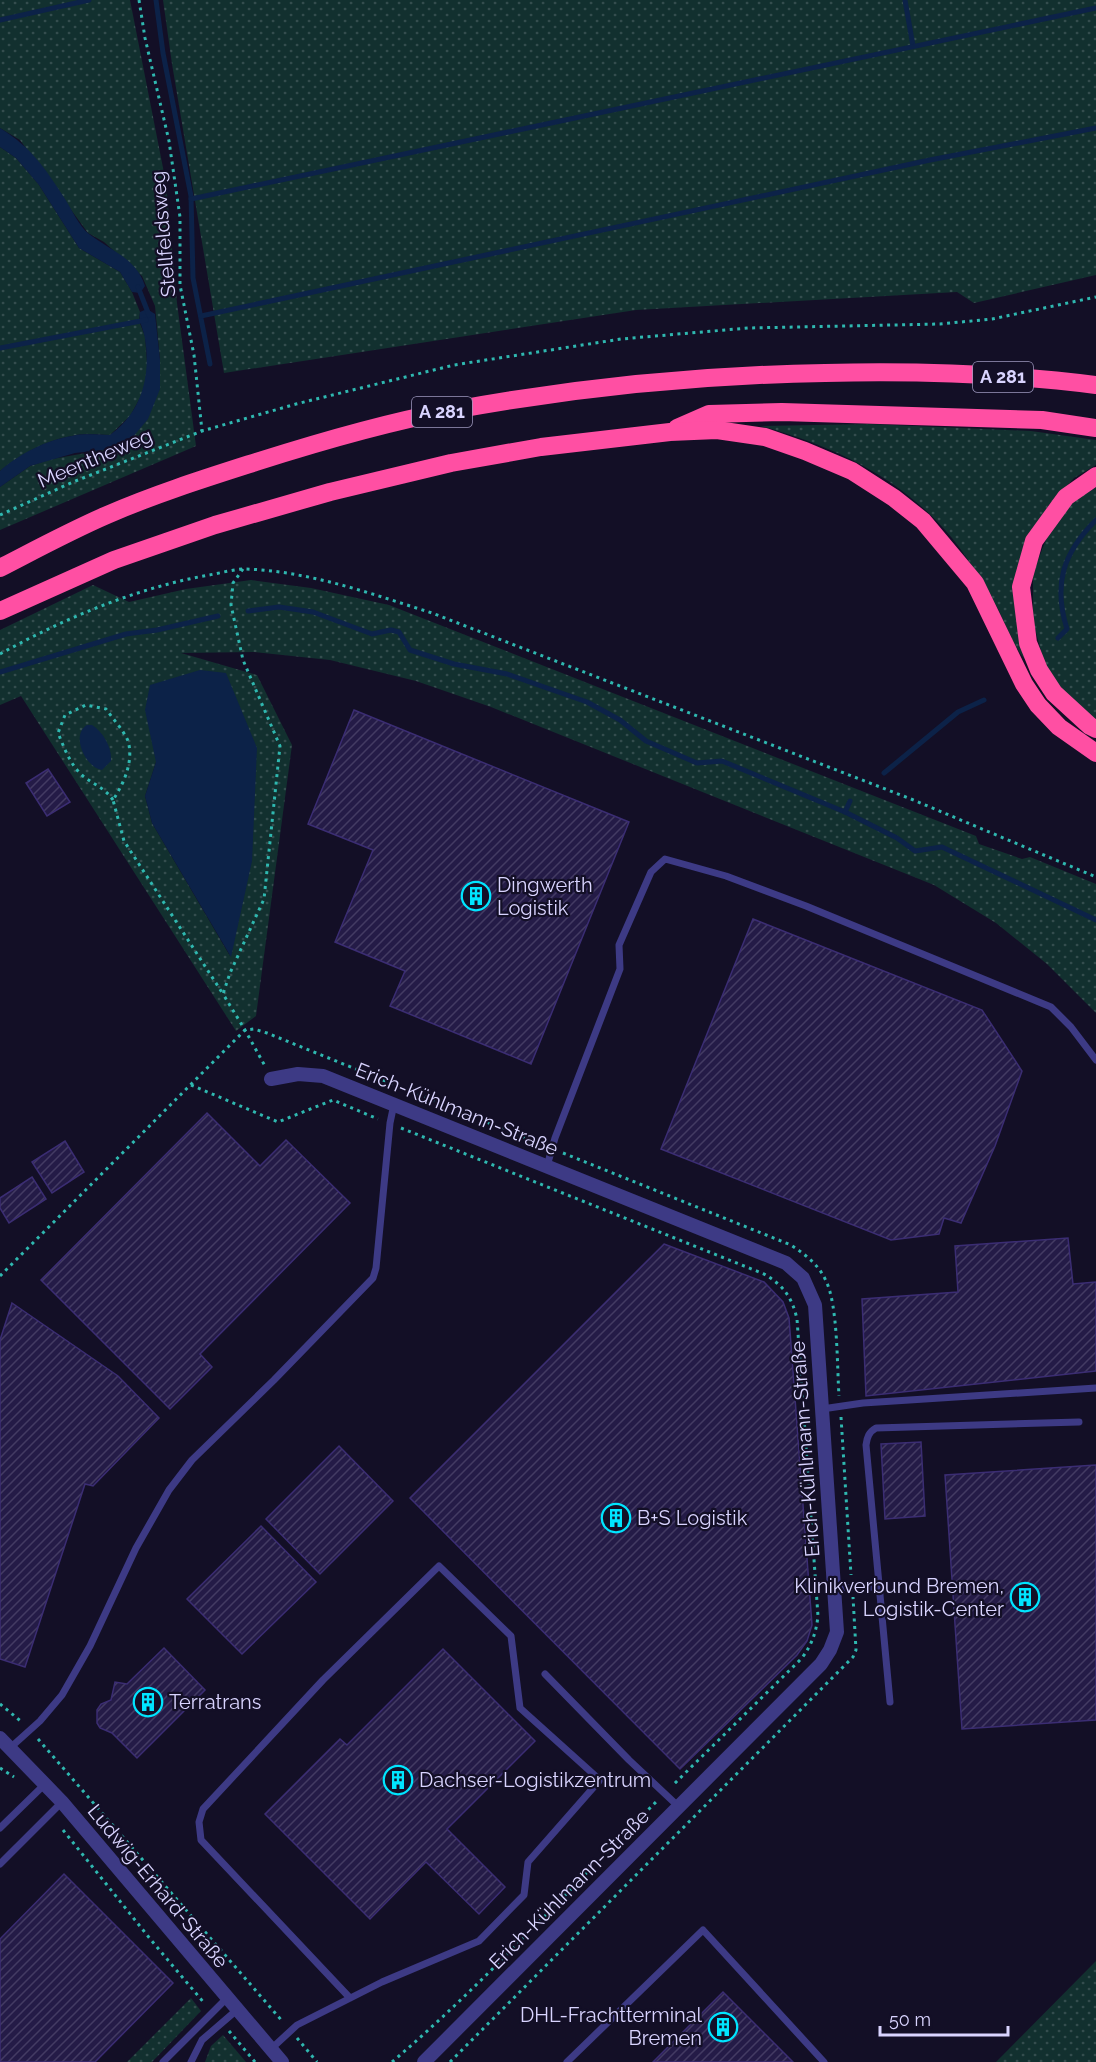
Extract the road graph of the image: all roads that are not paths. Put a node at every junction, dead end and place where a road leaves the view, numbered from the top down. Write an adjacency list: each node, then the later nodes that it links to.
1 (1096, 385): 5 (highway, A 281)
2 (1096, 428): 3 (highway, A 281)
3 (670, 432): 6 (highway, A 281); 8 (highway)
4 (1096, 476): 7 (highway)
5 (0, 568)
6 (0, 611)
7 (1096, 729)
8 (1096, 753)
9 (1096, 1060): 12 (lane)
10 (271, 1078): 11 (street, Erich-Kühlmann-Straße)
11 (394, 1104): 12 (street, Erich-Kühlmann-Straße); 21 (lane)
12 (547, 1166): 14 (street, Erich-Kühlmann-Straße)
13 (1096, 1388): 14 (lane)
14 (822, 1409): 17 (street, Erich-Kühlmann-Straße)
15 (1079, 1422): 16 (lane)
16 (878, 1587): 17 (lane); 19 (lane)
17 (833, 1588): 24 (street, Erich-Kühlmann-Straße)
18 (545, 1674): 24 (lane)
19 (890, 1702)
20 (0, 1738): 21 (street, Ludwig-Erhard-Straße)
21 (10, 1748): 22 (street, Ludwig-Erhard-Straße)
22 (45, 1784): 23 (street, Ludwig-Erhard-Straße); 25 (lane)
23 (62, 1802): 26 (lane); 27 (street, Ludwig-Erhard-Straße)
24 (679, 1807): 34 (street, Erich-Kühlmann-Straße)
25 (0, 1828)
26 (0, 1864)
27 (227, 1998): 29 (street, Ludwig-Erhard-Straße); 31 (lane)
28 (350, 1998): 28 (lane); 30 (lane)
29 (238, 2010): 30 (street, Ludwig-Erhard-Straße); 32 (lane)
30 (272, 2049): 33 (street, Ludwig-Erhard-Straße)
31 (163, 2062)
32 (191, 2062)
33 (282, 2062)
34 (424, 2062)
35 (567, 2062): 36 (lane)
36 (824, 2062)

